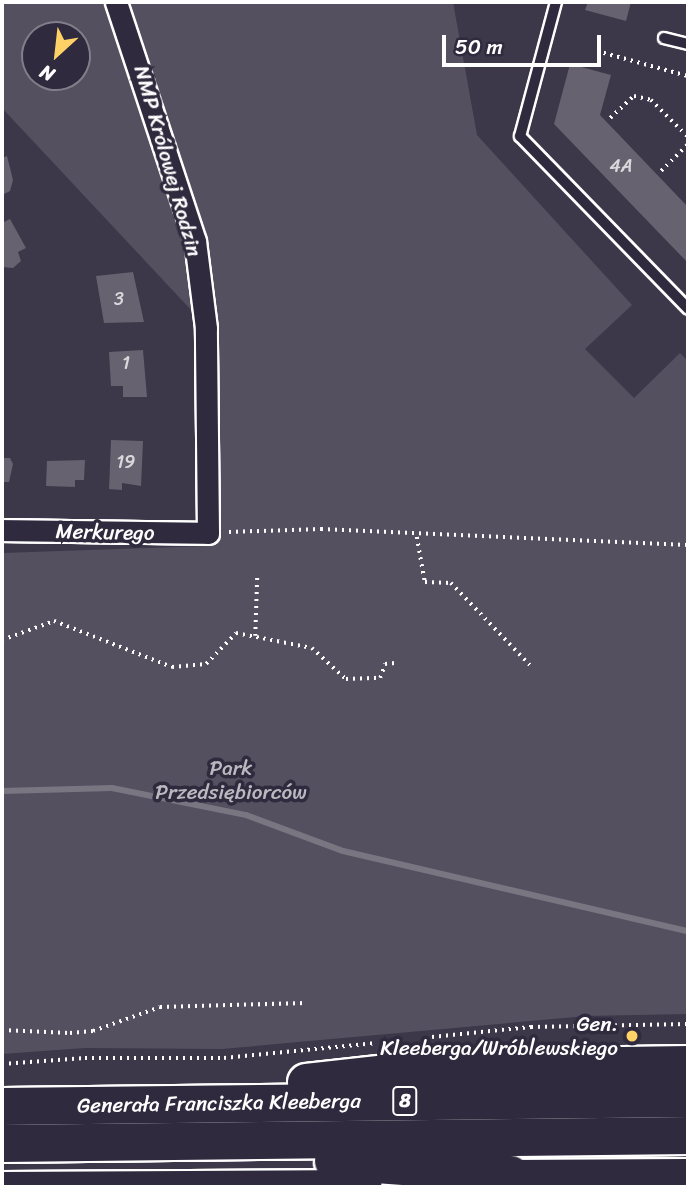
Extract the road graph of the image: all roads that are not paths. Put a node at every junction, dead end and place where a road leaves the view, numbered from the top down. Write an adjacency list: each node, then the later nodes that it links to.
1 (117, 2): 7 (street, NMP Królowej Rodzin)
2 (556, 2): 5 (lane)
3 (664, 38): 4 (lane)
4 (688, 44)
5 (688, 309)
6 (2, 530): 7 (street, Merkurego)
7 (208, 533)
8 (688, 1064): 10 (highway)
9 (688, 1098): 10 (highway, Generała Franciszka Kleeberga / 8)
10 (122, 1105): 11 (highway, Generała Franciszka Kleeberga / 8)
11 (2, 1106)
12 (688, 1135): 13 (highway, Generała Franciszka Kleeberga / 8)
13 (137, 1141): 14 (highway, Generała Franciszka Kleeberga / 8); 16 (highway)
14 (2, 1143)
15 (688, 1173): 16 (street)
16 (510, 1174): 17 (street)
17 (2, 1182)

